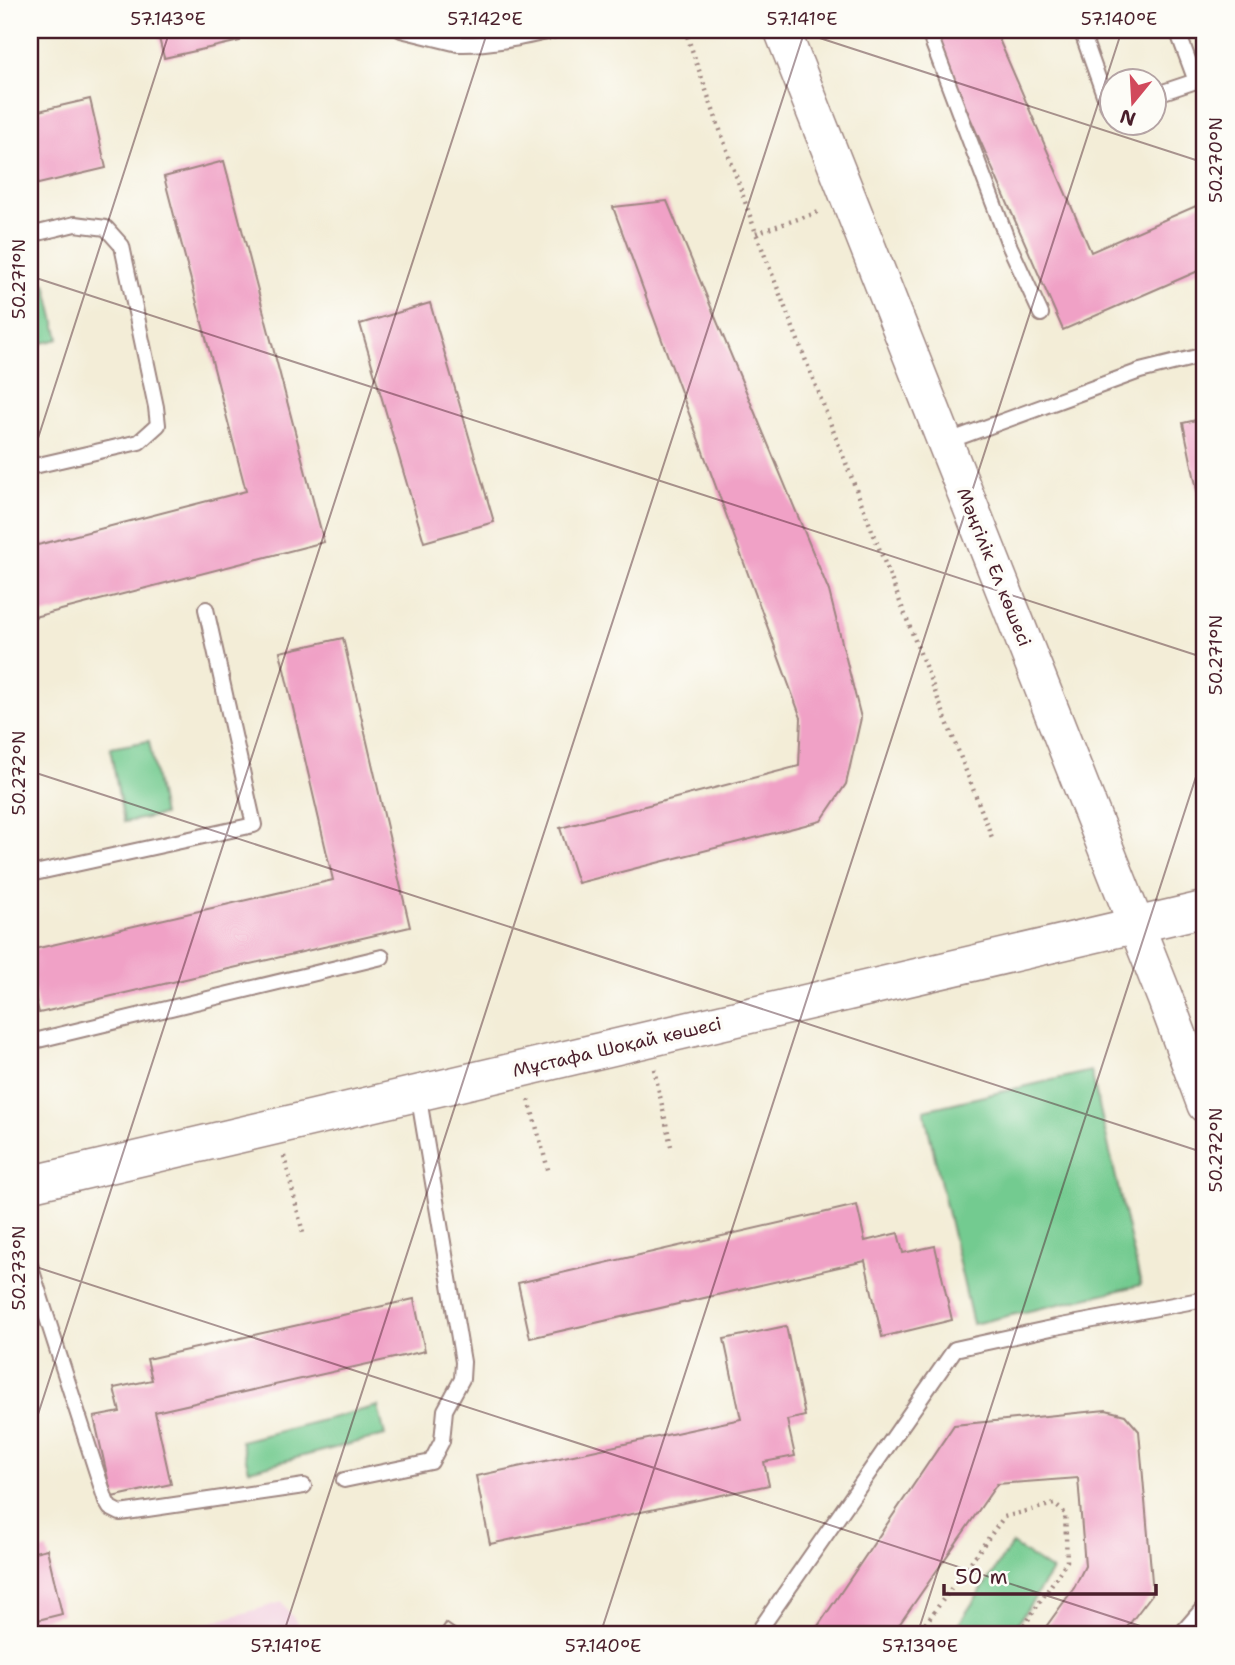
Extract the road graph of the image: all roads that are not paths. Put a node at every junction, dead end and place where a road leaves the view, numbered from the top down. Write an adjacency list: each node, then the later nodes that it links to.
1 (401, 30): 8 (lane)
2 (451, 30): 8 (lane)
3 (556, 30): 8 (lane)
4 (782, 30): 15 (street, Мәңгілік Ел көшесі)
5 (928, 30): 13 (lane)
6 (1081, 30): 9 (lane)
7 (1177, 30): 10 (lane)
8 (458, 44)
9 (1098, 78)
10 (1201, 79): 11 (lane)
11 (1168, 90)
12 (30, 235): 16 (lane)
13 (1041, 314)
14 (1205, 355): 15 (lane)
15 (945, 443): 20 (street, Мәңгілік Ел көшесі)
16 (30, 467)
17 (206, 609): 18 (lane)
18 (30, 874)
19 (1205, 909): 20 (street, Мұстафа Шоқай көшесі)
20 (1136, 926): 23 (street, Мұстафа Шоқай көшесі); 24 (street, Мәңгілік Ел көшесі)
21 (382, 957): 22 (lane)
22 (30, 1042)
23 (418, 1093): 25 (street, Мұстафа Шоқай көшесі); 28 (lane)
24 (1205, 1105)
25 (30, 1184)
26 (30, 1265): 29 (lane)
27 (1205, 1299): 31 (lane)
28 (344, 1480)
29 (304, 1486)
30 (1205, 1605): 32 (lane)
31 (756, 1635)
32 (1180, 1635)

